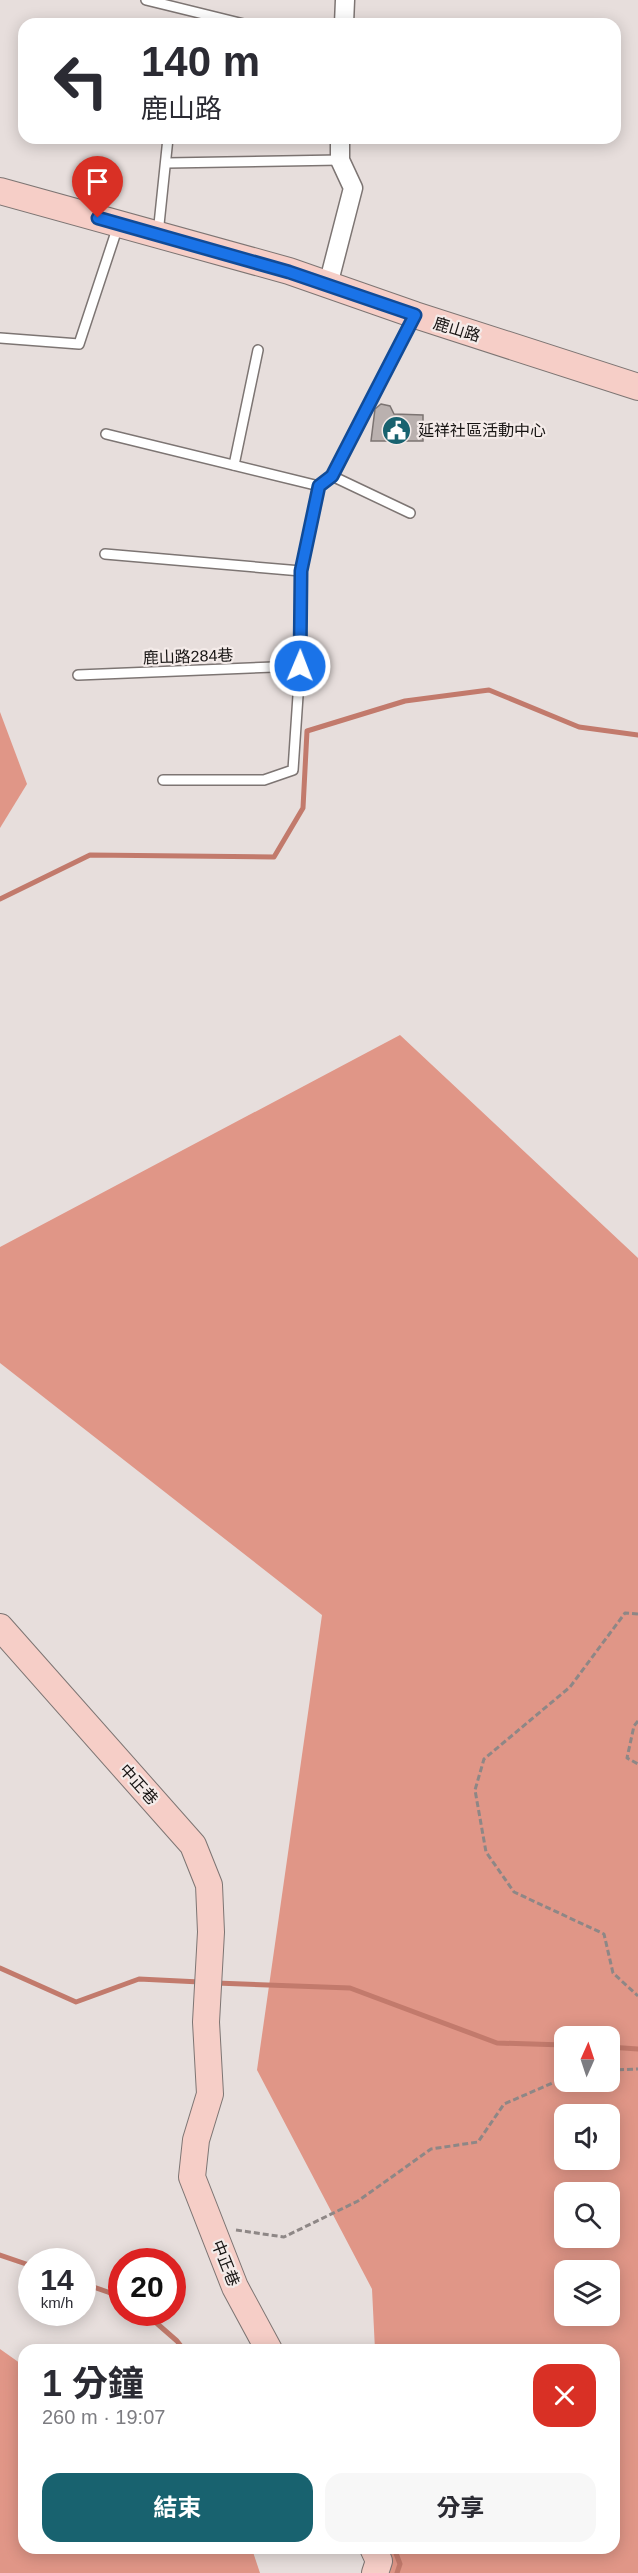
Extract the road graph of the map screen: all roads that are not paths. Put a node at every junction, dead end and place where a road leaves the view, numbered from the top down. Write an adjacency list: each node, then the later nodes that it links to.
1 (146, 0): 3 (lane)
2 (345, 0): 4 (street)
3 (220, 18)
4 (344, 18)
5 (168, 144): 8 (lane)
6 (340, 144): 7 (street)
7 (340, 160): 8 (lane); 12 (street)
8 (167, 163): 11 (lane)
9 (0, 191): 10 (street, 鹿山路)
10 (118, 223): 11 (street, 鹿山路); 14 (lane)
11 (158, 234): 12 (street, 鹿山路)
12 (328, 285): 13 (street, 鹿山路)
13 (415, 315): 16 (street, 鹿山路); 19 (lane)
14 (0, 338)
15 (258, 350): 18 (lane)
16 (638, 387)
17 (106, 434): 18 (lane)
18 (234, 465): 20 (lane)
19 (332, 476): 20 (lane); 21 (lane)
20 (319, 486): 23 (lane)
21 (410, 513)
22 (105, 554): 23 (lane)
23 (301, 571): 24 (lane)
24 (300, 666): 25 (lane, 鹿山路284巷); 26 (lane)
25 (78, 675)
26 (163, 780)
27 (0, 1627): 28 (street, 中正巷)
28 (266, 2344)
29 (376, 2554): 30 (street)
30 (375, 2573)

